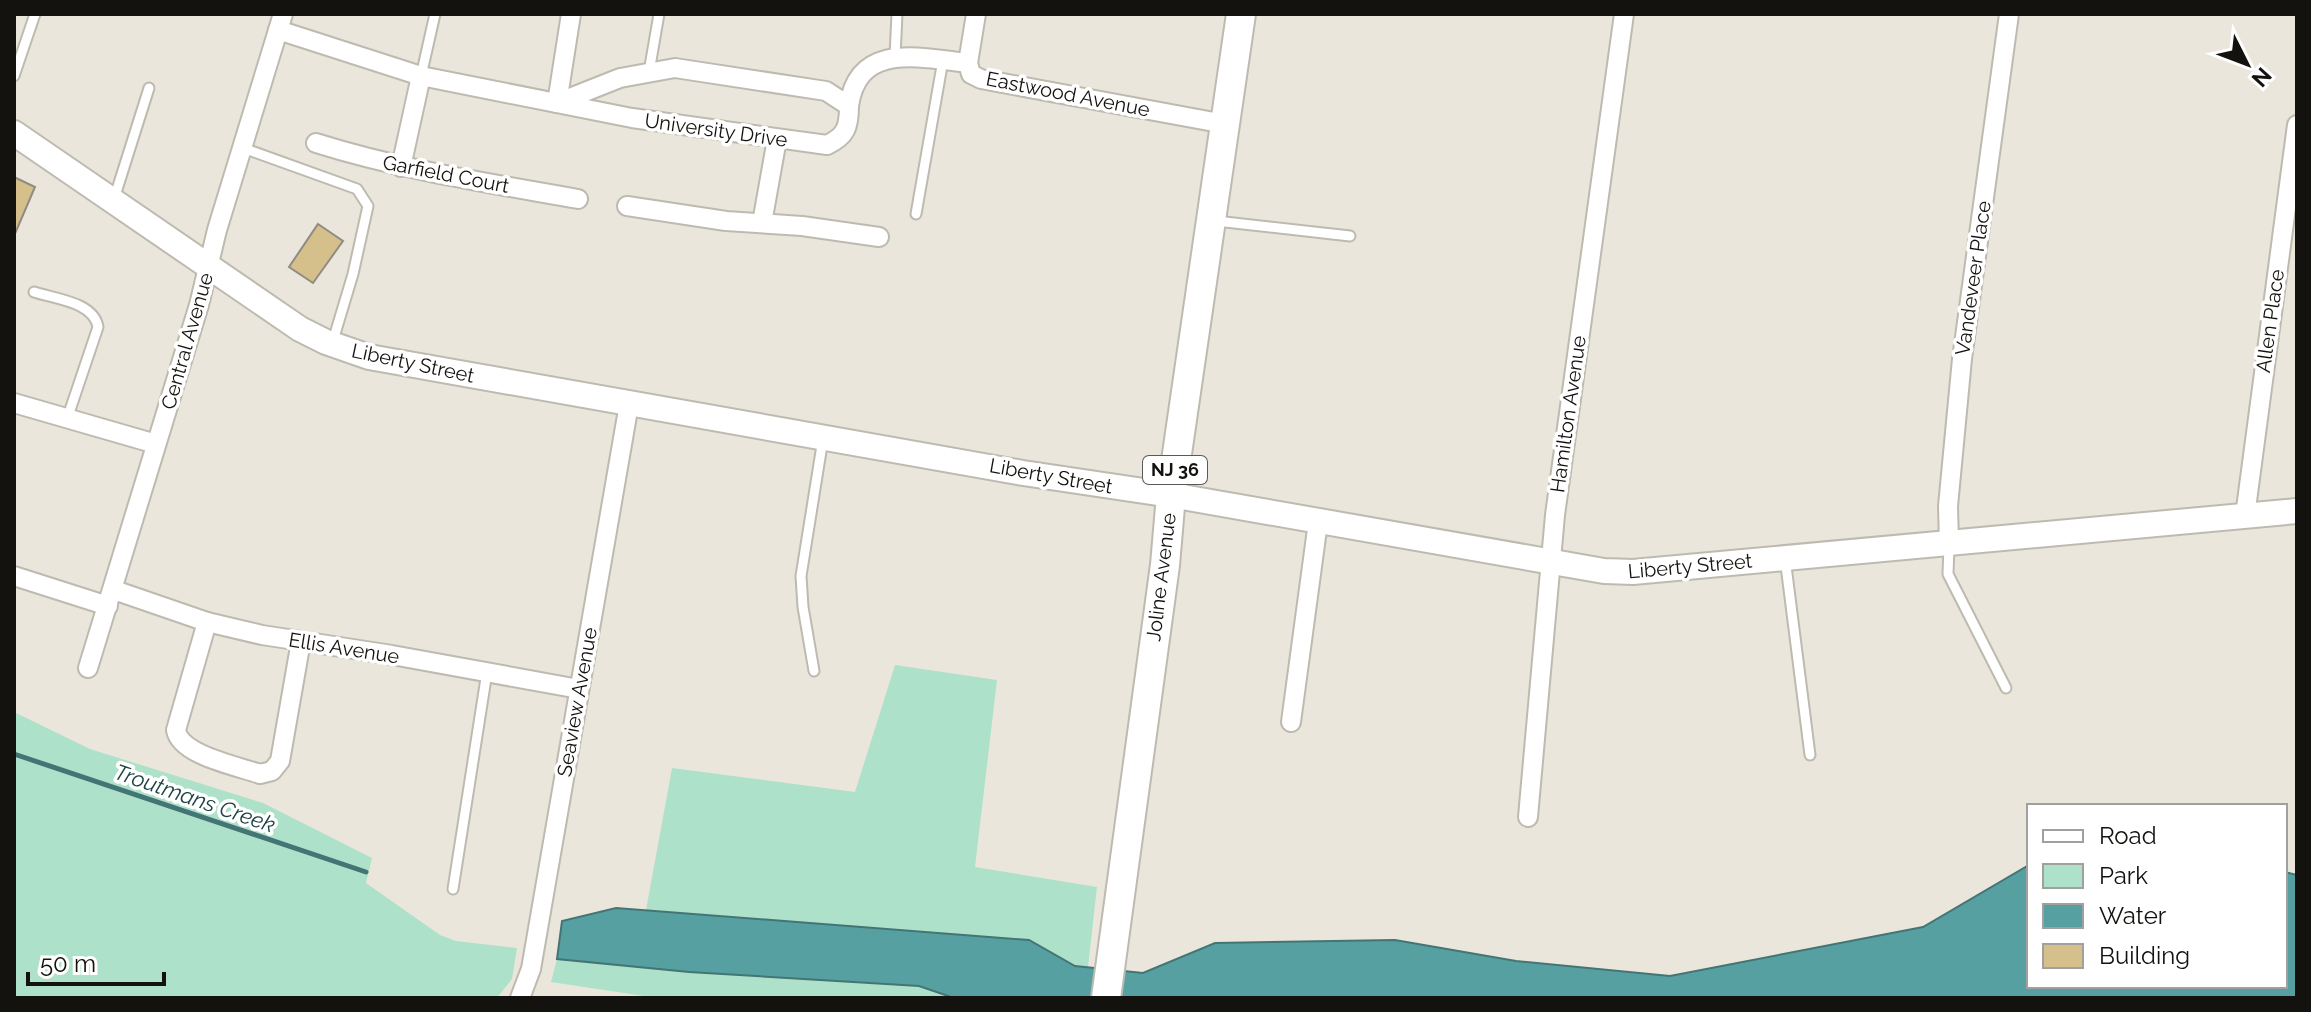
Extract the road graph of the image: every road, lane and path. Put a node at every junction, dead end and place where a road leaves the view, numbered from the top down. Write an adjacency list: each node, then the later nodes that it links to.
1 (35, 14): 15 (lane)
2 (435, 14): 16 (lane)
3 (571, 14): 18 (street)
4 (659, 14): 14 (lane)
5 (897, 14): 11 (lane)
6 (976, 14): 13 (street, Eastwood Avenue)
7 (1241, 14): 20 (main road, Joline Avenue / NJ 36)
8 (1624, 14): 49 (street, Hamilton Avenue)
9 (2009, 14): 47 (street, Vandeveer Place)
10 (281, 22): 16 (street, University Drive); 25 (street, Central Avenue)
11 (895, 56): 12 (street); 19 (street, University Drive)
12 (943, 60): 13 (street); 30 (lane)
13 (968, 63): 20 (street, Eastwood Avenue)
14 (649, 72): 18 (street); 19 (street)
15 (14, 76)
16 (421, 76): 18 (street, University Drive); 26 (street)
17 (149, 88): 28 (lane)
18 (557, 103): 23 (street, University Drive)
19 (849, 106): 23 (street, University Drive)
20 (1225, 124): 31 (main road, Joline Avenue / NJ 36)
21 (2297, 125): 45 (street, Allen Place)
22 (14, 133): 28 (street, Liberty Street)
23 (777, 139): 32 (street)
24 (316, 143): 26 (street, Garfield Court)
25 (243, 148): 35 (street, Central Avenue); 37 (lane)
26 (401, 167): 27 (street, Garfield Court)
27 (578, 199)
28 (114, 202): 35 (street, Liberty Street)
29 (627, 206): 32 (street)
30 (916, 214)
31 (1213, 221): 33 (lane); 43 (main road, Joline Avenue / NJ 36)
32 (762, 223): 34 (street)
33 (1350, 236)
34 (879, 237)
35 (209, 266): 37 (street, Liberty Street); 42 (street, Central Avenue)
36 (34, 292): 40 (lane)
37 (332, 344): 39 (street, Liberty Street)
38 (14, 403): 40 (street)
39 (629, 404): 41 (street, Liberty Street); 58 (street, Seaview Avenue)
40 (67, 419): 42 (street)
41 (824, 436): 43 (street, Liberty Street); 55 (lane)
42 (156, 444): 51 (street, Central Avenue)
43 (1171, 495): 46 (street, Liberty Street); 64 (main road, Joline Avenue / NJ 36)
44 (2297, 511): 45 (street, Liberty Street)
45 (2245, 516): 47 (street, Liberty Street)
46 (1318, 522): 49 (street, Liberty Street); 59 (street)
47 (1949, 544): 48 (street, Liberty Street); 57 (lane)
48 (1785, 558): 49 (street, Liberty Street); 60 (lane)
49 (1551, 563): 61 (street, Hamilton Avenue)
50 (14, 576): 51 (street, Ellis Avenue)
51 (111, 598): 52 (street, Ellis Avenue); 54 (street, Central Avenue)
52 (207, 622): 53 (street, Ellis Avenue); 53 (street)
53 (301, 641): 56 (street, Ellis Avenue)
54 (88, 668)
55 (814, 671)
56 (487, 672): 58 (street, Ellis Avenue); 62 (lane)
57 (2006, 688)
58 (579, 689): 63 (street, Seaview Avenue)
59 (1291, 722)
60 (1810, 755)
61 (1528, 817)
62 (453, 889)
63 (520, 998)
64 (1106, 998)

